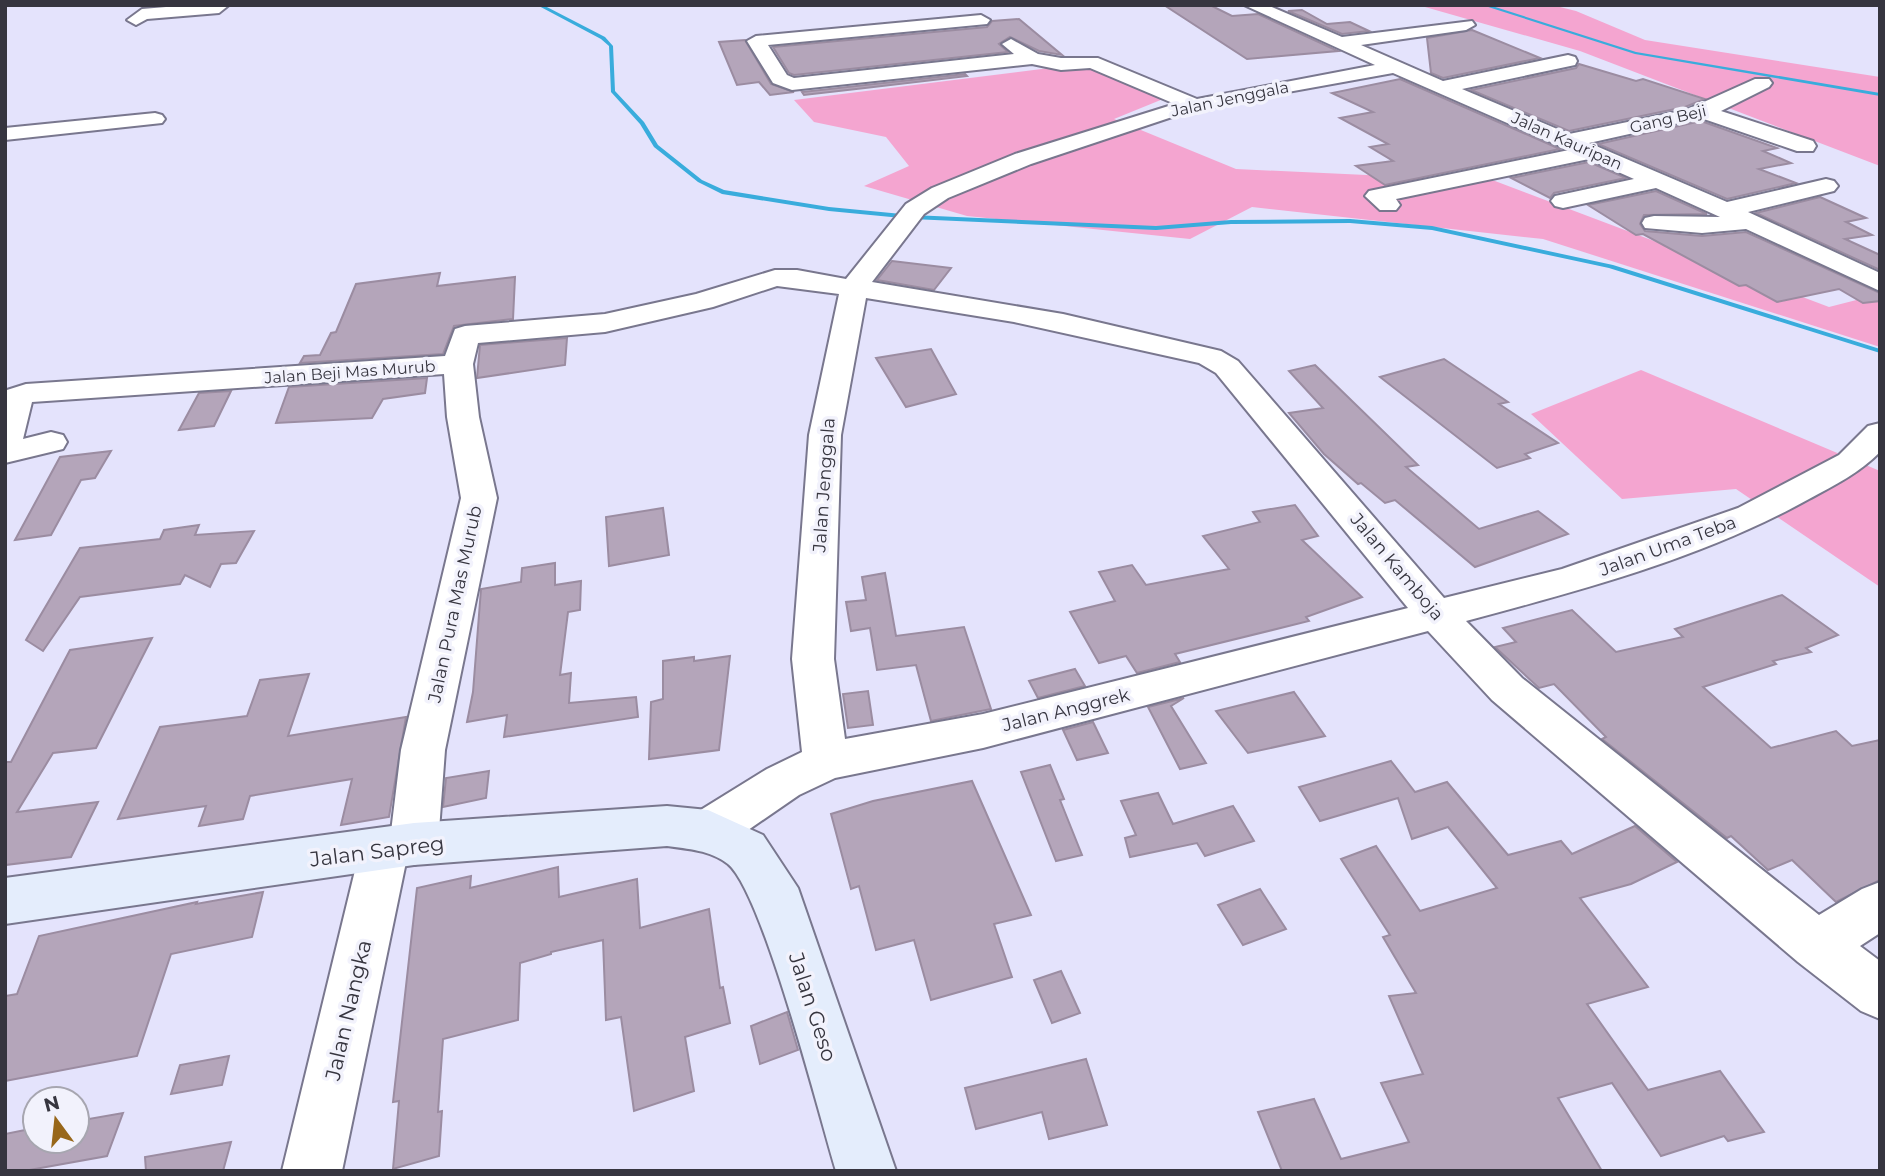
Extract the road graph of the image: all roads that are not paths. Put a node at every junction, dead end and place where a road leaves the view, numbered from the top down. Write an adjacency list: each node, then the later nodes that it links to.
1 (221, 5): 3 (street)
2 (1252, 5): 5 (street, Jalan Kauripan)
3 (136, 20)
4 (1466, 25): 5 (street)
5 (1338, 43): 10 (street, Jalan Kauripan)
6 (1032, 58): 8 (street); 8 (street); 13 (street)
7 (792, 59): 8 (street)
8 (766, 61)
9 (1568, 61): 12 (street)
10 (1395, 67): 12 (street, Jalan Kauripan); 13 (street, Jalan Jenggala)
11 (1762, 83): 14 (street, Gang Beji)
12 (1443, 87): 17 (street, Jalan Kauripan)
13 (1194, 105): 28 (street, Jalan Jenggala)
14 (1703, 112): 17 (street, Gang Beji); 18 (street)
15 (155, 119): 16 (street)
16 (5, 134)
17 (1569, 141): 19 (street, Jalan Kauripan)
18 (1805, 146)
19 (1592, 152): 20 (street, Jalan Kauripan); 23 (street)
20 (1658, 181): 22 (street); 24 (street, Jalan Kauripan)
21 (1826, 186): 24 (street)
22 (1563, 201)
23 (1388, 205)
24 (1725, 210): 25 (street, Jalan Kauripan)
25 (1751, 222): 26 (street); 27 (street, Jalan Kauripan)
26 (1654, 223)
27 (1880, 283)
28 (854, 287): 29 (street, Jalan Beji Mas Murub); 34 (street, Jalan Kamboja); 35 (street, Jalan Jenggala)
29 (458, 364): 32 (street, Jalan Beji Mas Murub); 37 (street, Jalan Pura Mas Murub)
30 (1880, 433): 34 (street, Jalan Uma Teba)
31 (51, 442): 33 (street)
32 (5, 446)
33 (5, 453)
34 (1437, 616): 35 (street, Jalan Anggrek); 40 (street, Jalan Kamboja)
35 (826, 761): 36 (street, Jalan Anggrek)
36 (727, 841): 37 (main road, Jalan Sapreg); 43 (main road, Jalan Geso)
37 (399, 847): 38 (main road, Jalan Sapreg); 42 (street, Jalan Nangka)
38 (5, 901)
39 (1880, 905): 40 (street)
40 (1816, 945): 41 (street, Jalan Kamboja)
41 (1880, 993)
42 (312, 1171)
43 (866, 1171)

